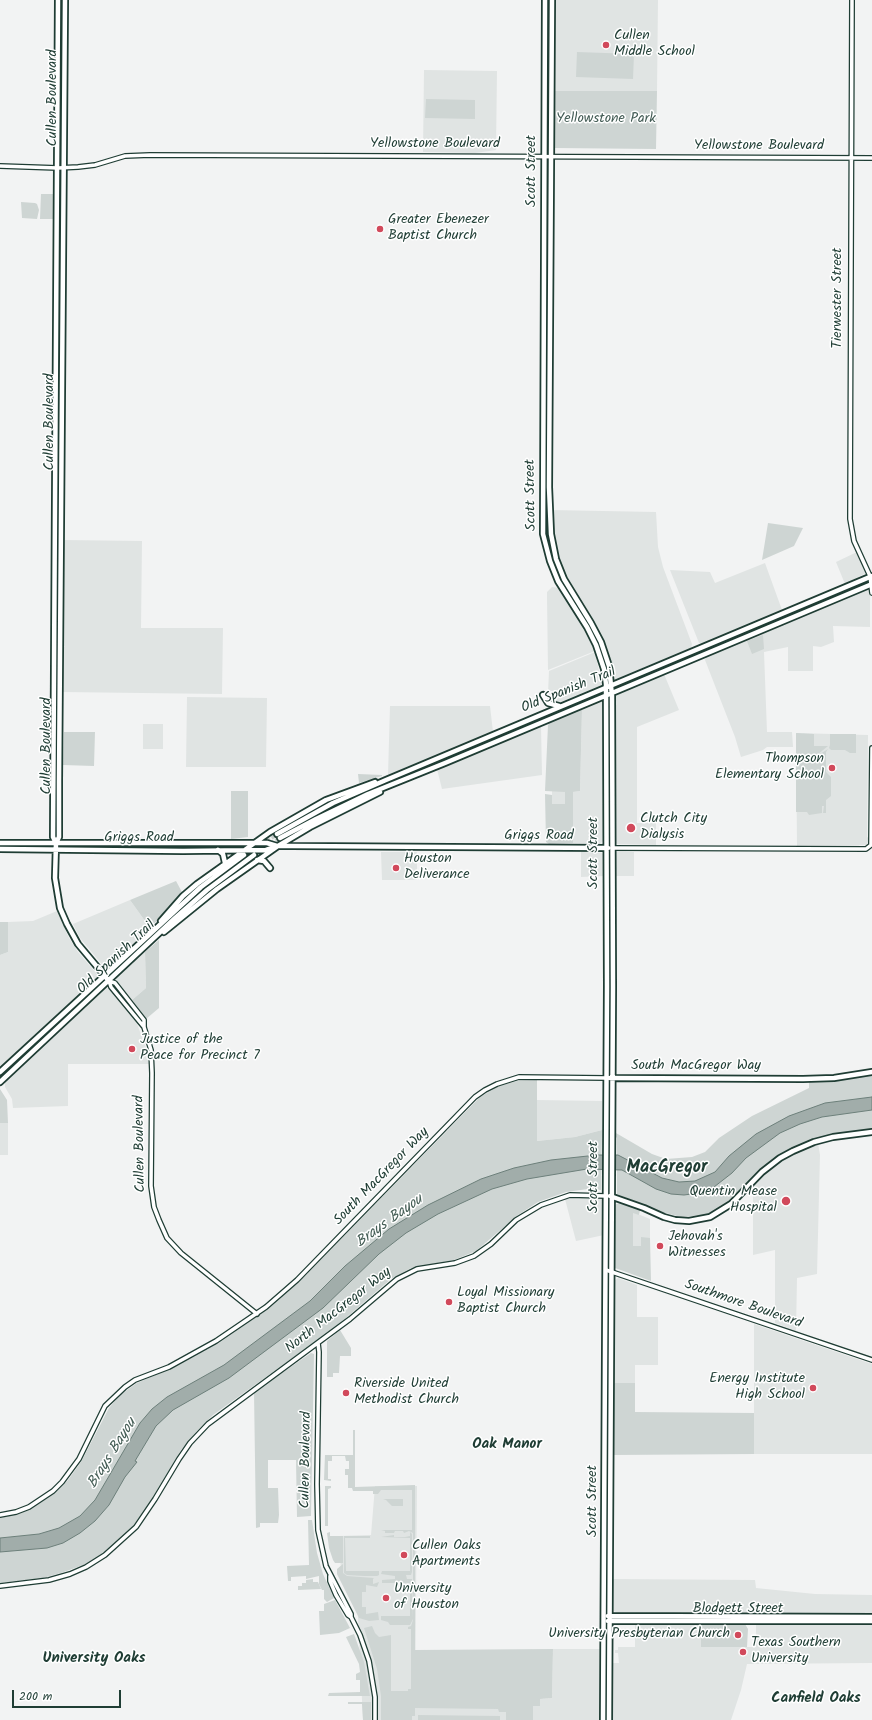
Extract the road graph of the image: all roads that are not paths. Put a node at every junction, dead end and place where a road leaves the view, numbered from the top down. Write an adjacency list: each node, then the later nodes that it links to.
1 (58, 0): 6 (main road, Cullen Boulevard)
2 (65, 0): 7 (main road, Cullen Boulevard)
3 (545, 0): 8 (main road, Scott Street)
4 (552, 0): 9 (main road, Scott Street)
5 (852, 0): 14 (street, Tierwester Street)
6 (58, 15): 7 (main road); 10 (main road, Cullen Boulevard)
7 (65, 15): 11 (main road, Cullen Boulevard)
8 (544, 101): 9 (main road); 12 (main road, Scott Street)
9 (551, 101): 13 (main road, Scott Street)
10 (58, 111): 11 (main road); 17 (main road, Cullen Boulevard)
11 (64, 111): 18 (main road, Cullen Boulevard)
12 (544, 157): 13 (street, Yellowstone Boulevard); 18 (street, Yellowstone Boulevard); 28 (main road, Scott Street)
13 (551, 157): 14 (street, Yellowstone Boulevard); 26 (main road, Scott Street)
14 (850, 158): 15 (street, Yellowstone Boulevard); 19 (street, Tierwester Street)
15 (872, 158)
16 (0, 166): 17 (street, Yellowstone Boulevard)
17 (58, 168): 18 (street, Yellowstone Boulevard); 48 (main road, Cullen Boulevard)
18 (64, 168): 48 (main road, Cullen Boulevard)
19 (871, 576): 20 (street, Tierwester Street); 22 (main road, Old Spanish Trail)
20 (872, 584): 21 (street, Tierwester Street); 23 (main road, Old Spanish Trail)
21 (872, 593)
22 (813, 600): 23 (main road); 24 (main road, Old Spanish Trail)
23 (816, 607): 25 (main road, Old Spanish Trail)
24 (792, 609): 25 (main road); 27 (main road, Old Spanish Trail)
25 (794, 616): 29 (main road, Old Spanish Trail)
26 (591, 623): 28 (main road); 32 (main road, Scott Street)
27 (756, 624): 29 (main road); 30 (main road, Old Spanish Trail)
28 (587, 627): 33 (main road, Scott Street)
29 (758, 632): 31 (main road, Old Spanish Trail)
30 (650, 670): 31 (main road); 32 (main road, Old Spanish Trail)
31 (653, 676): 34 (main road, Old Spanish Trail)
32 (612, 686): 33 (main road, Old Spanish Trail); 34 (main road, Scott Street)
33 (606, 688): 36 (main road, Scott Street); 37 (main road, Old Spanish Trail)
34 (612, 693): 36 (main road, Old Spanish Trail); 41 (main road, Scott Street)
35 (543, 695): 37 (main road)
36 (606, 696): 39 (main road, Old Spanish Trail); 40 (main road, Scott Street)
37 (561, 706): 38 (main road, Old Spanish Trail)
38 (496, 733): 39 (main road); 43 (main road, Old Spanish Trail)
39 (499, 741): 44 (main road, Old Spanish Trail)
40 (606, 746): 41 (main road); 52 (main road, Scott Street)
41 (612, 746): 53 (main road, Scott Street)
42 (872, 748): 50 (street)
43 (447, 754): 44 (main road); 45 (main road, Old Spanish Trail)
44 (450, 761): 46 (main road, Old Spanish Trail)
45 (386, 780): 46 (main road, Old Spanish Trail); 49 (main road)
46 (388, 787): 51 (main road)
47 (0, 843): 48 (main road, Griggs Road)
48 (56, 843): 49 (main road, Griggs Road); 55 (main road, Cullen Boulevard)
49 (252, 843): 51 (main road, Griggs Road); 57 (main road)
50 (872, 845): 53 (street, Griggs Road)
51 (278, 846): 52 (main road, Griggs Road); 57 (main road, Griggs Road); 59 (main road)
52 (605, 848): 53 (main road, Griggs Road); 73 (main road, Scott Street)
53 (612, 848): 74 (main road, Scott Street)
54 (0, 849): 55 (main road, Griggs Road)
55 (56, 850): 56 (main road, Griggs Road); 65 (main road, Cullen Boulevard)
56 (216, 850): 57 (main road, Griggs Road); 60 (main road)
57 (243, 852): 60 (main road); 62 (main road, Old Spanish Trail)
58 (254, 855): 64 (main road, Old Spanish Trail)
59 (257, 860): 61 (main road); 64 (main road)
60 (225, 863): 62 (main road)
61 (270, 868)
62 (155, 929): 63 (main road, Old Spanish Trail)
63 (151, 933): 64 (main road); 65 (main road, Old Spanish Trail)
64 (156, 937): 66 (main road, Old Spanish Trail)
65 (104, 975): 66 (main road, Cullen Boulevard); 67 (main road, Old Spanish Trail)
66 (109, 982): 68 (main road, Old Spanish Trail); 81 (street, Cullen Boulevard)
67 (68, 1009): 68 (main road); 69 (main road, Old Spanish Trail)
68 (73, 1015): 70 (main road, Old Spanish Trail)
69 (32, 1042): 70 (main road); 71 (main road, Old Spanish Trail)
70 (37, 1048): 75 (main road, Old Spanish Trail)
71 (0, 1072)
72 (872, 1072): 74 (main road, South MacGregor Way)
73 (606, 1078): 74 (main road, South MacGregor Way); 77 (main road, Scott Street); 81 (street, South MacGregor Way)
74 (612, 1078): 78 (main road, Scott Street)
75 (0, 1082)
76 (872, 1132): 78 (main road, North MacGregor Way)
77 (606, 1196): 78 (main road, North MacGregor Way); 79 (main road, Scott Street); 82 (street, North MacGregor Way)
78 (612, 1197): 80 (main road, Scott Street)
79 (606, 1270): 80 (street, Southmore Boulevard); 87 (main road, Scott Street)
80 (612, 1272): 83 (street, Southmore Boulevard); 88 (main road, Scott Street)
81 (257, 1314): 84 (street, South MacGregor Way)
82 (318, 1343): 85 (street, North MacGregor Way); 91 (street, Cullen Boulevard)
83 (872, 1360)
84 (0, 1515)
85 (0, 1586)
86 (872, 1617): 89 (main road, Blodgett Street)
87 (604, 1619): 88 (main road, Blodgett Street); 92 (main road, Scott Street)
88 (610, 1619): 89 (main road, Blodgett Street); 93 (main road, Scott Street)
89 (826, 1619): 90 (main road, Blodgett Street)
90 (872, 1621)
91 (375, 1720)
92 (603, 1720)
93 (609, 1720)

